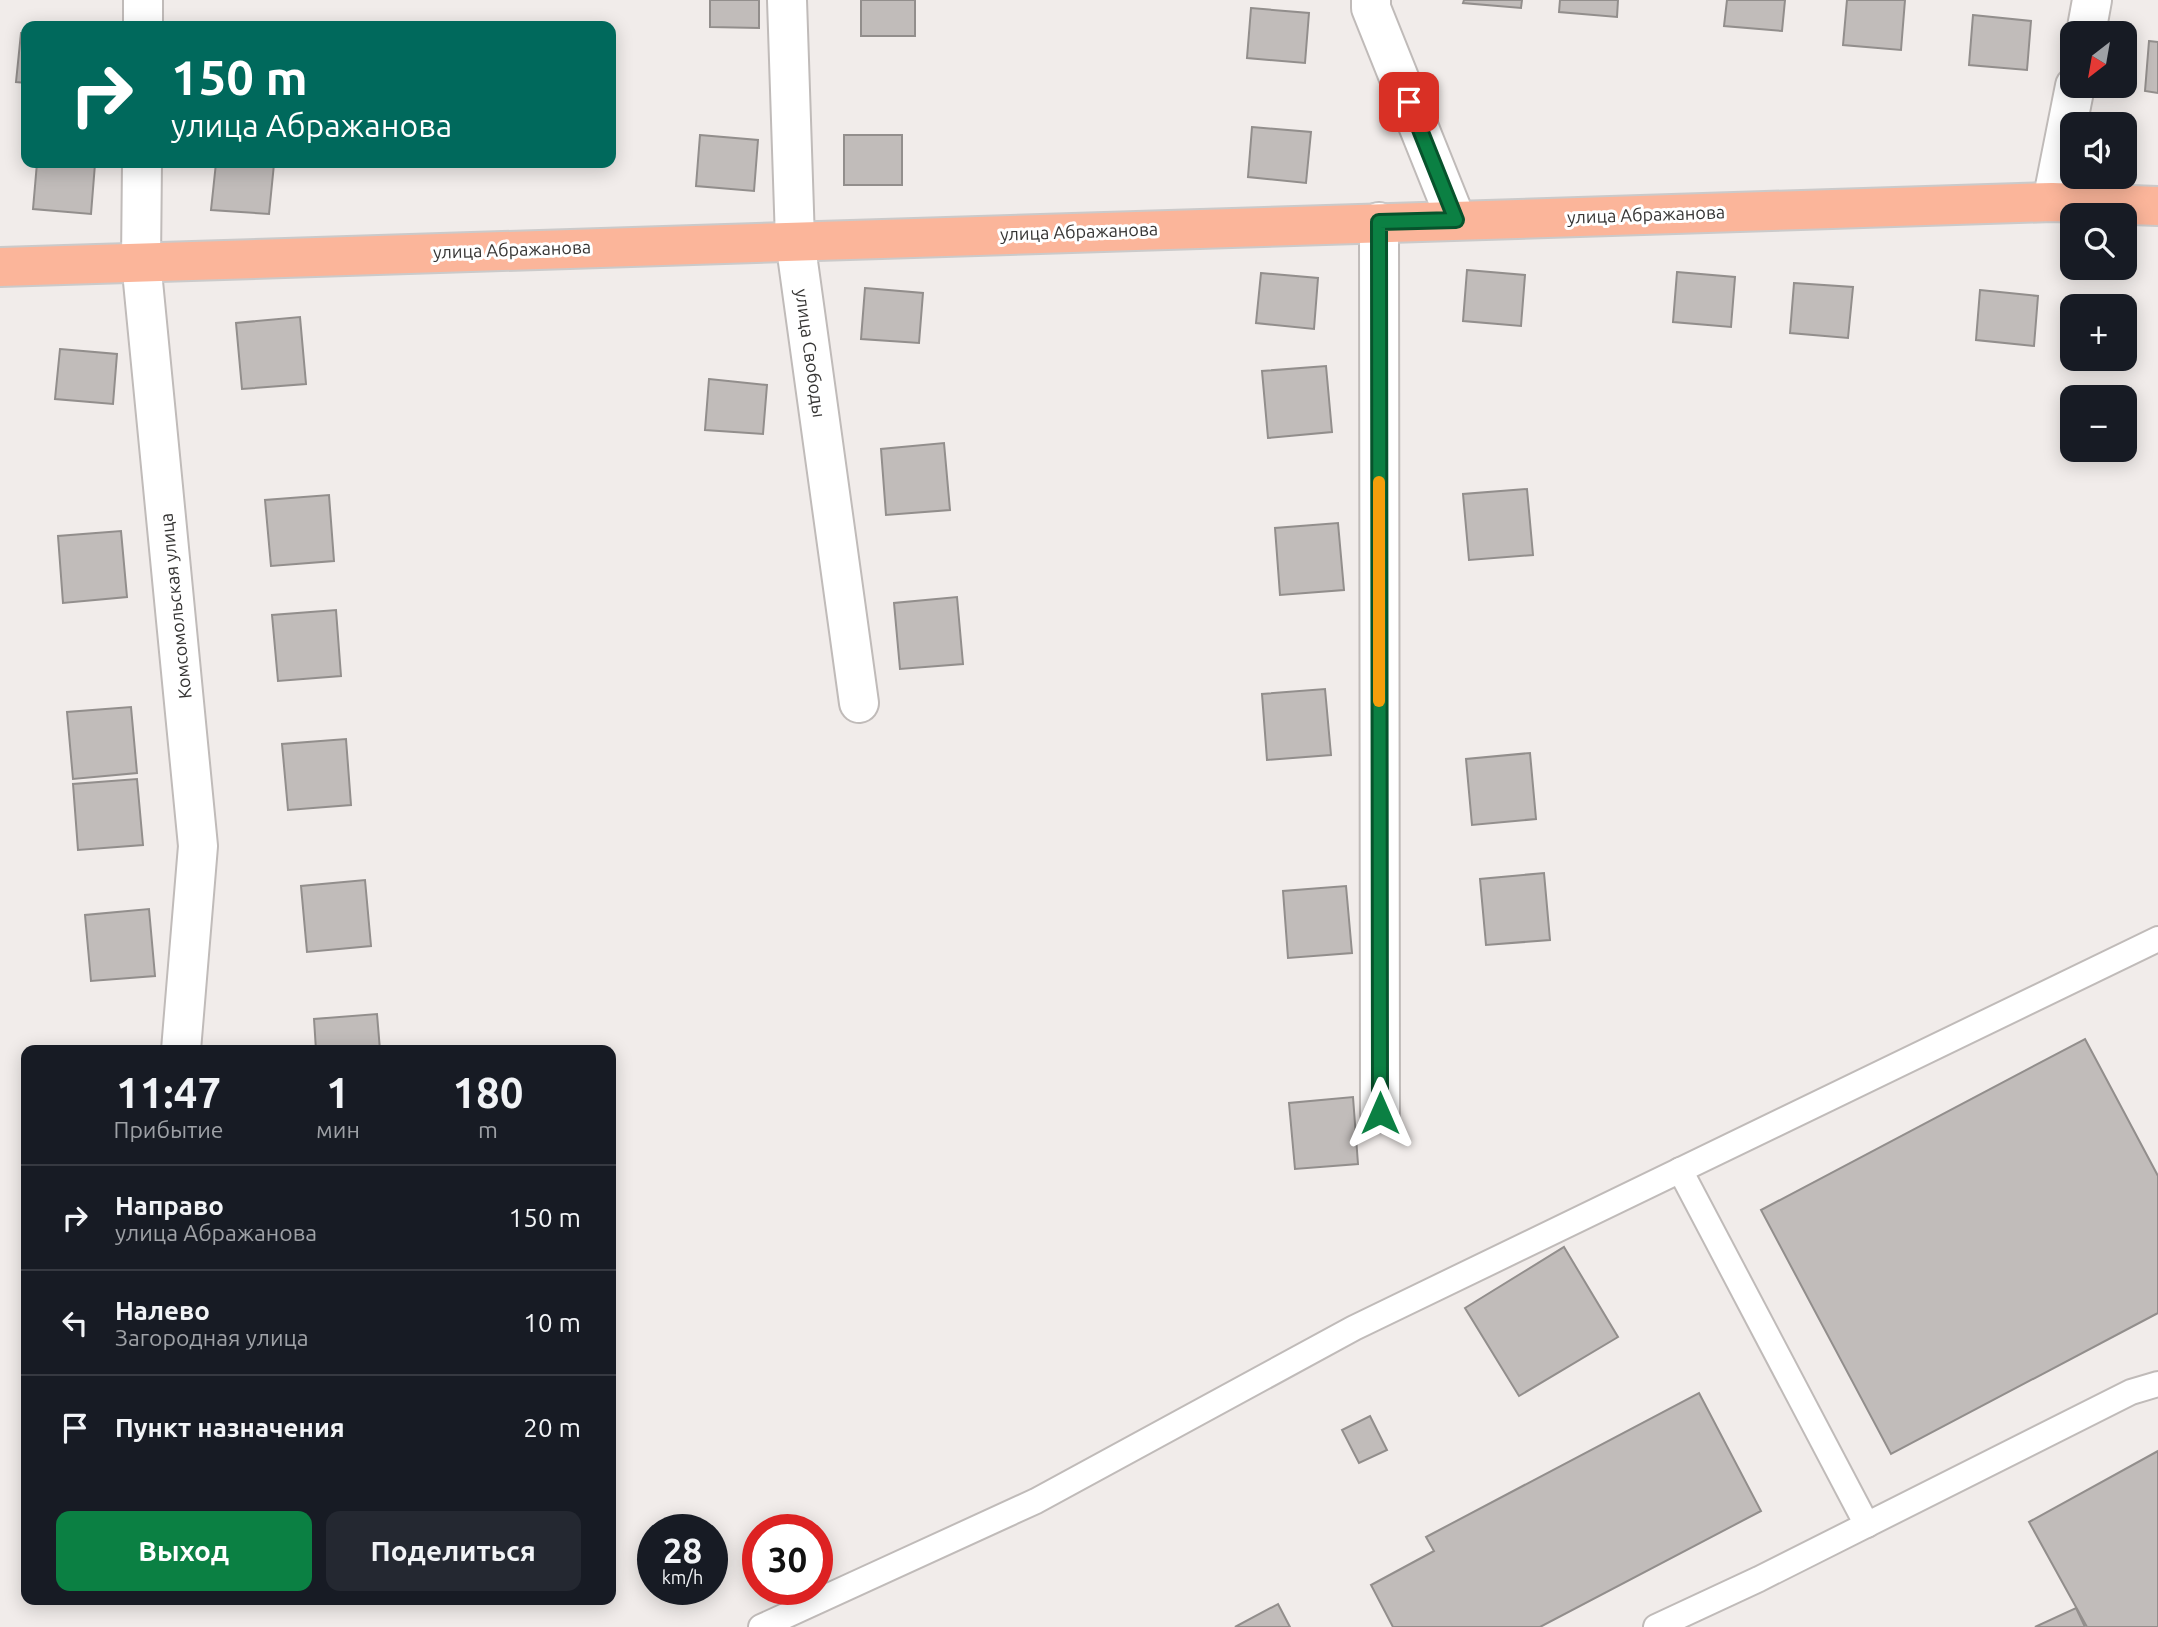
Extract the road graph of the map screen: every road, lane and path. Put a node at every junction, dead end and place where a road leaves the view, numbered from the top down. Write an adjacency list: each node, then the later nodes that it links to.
1 (143, 0): 5 (street)
2 (787, 0): 13 (street, улица Свободы)
3 (1371, 0): 11 (street)
4 (2092, 0): 6 (street)
5 (143, 21)
6 (2088, 21)
7 (2073, 98): 9 (street)
8 (142, 168): 14 (street, Комсомольская улица)
9 (2052, 202): 10 (main road, улица Абражанова); 11 (main road, улица Абражанова)
10 (2158, 205)
11 (1456, 220): 12 (main road, улица Абражанова)
12 (1379, 222): 13 (main road, улица Абражанова); 19 (street)
13 (795, 240): 14 (main road, улица Абражанова); 16 (street, улица Свободы)
14 (141, 261): 15 (main road, улица Абражанова); 18 (street, Комсомольская улица)
15 (0, 267)
16 (859, 703)
17 (2158, 939): 20 (lane)
18 (181, 1045)
19 (1380, 1113)
20 (1680, 1170): 22 (lane); 23 (lane)
21 (2158, 1384): 22 (lane)
22 (1867, 1525): 24 (lane)
23 (761, 1627)
24 (1656, 1627)

